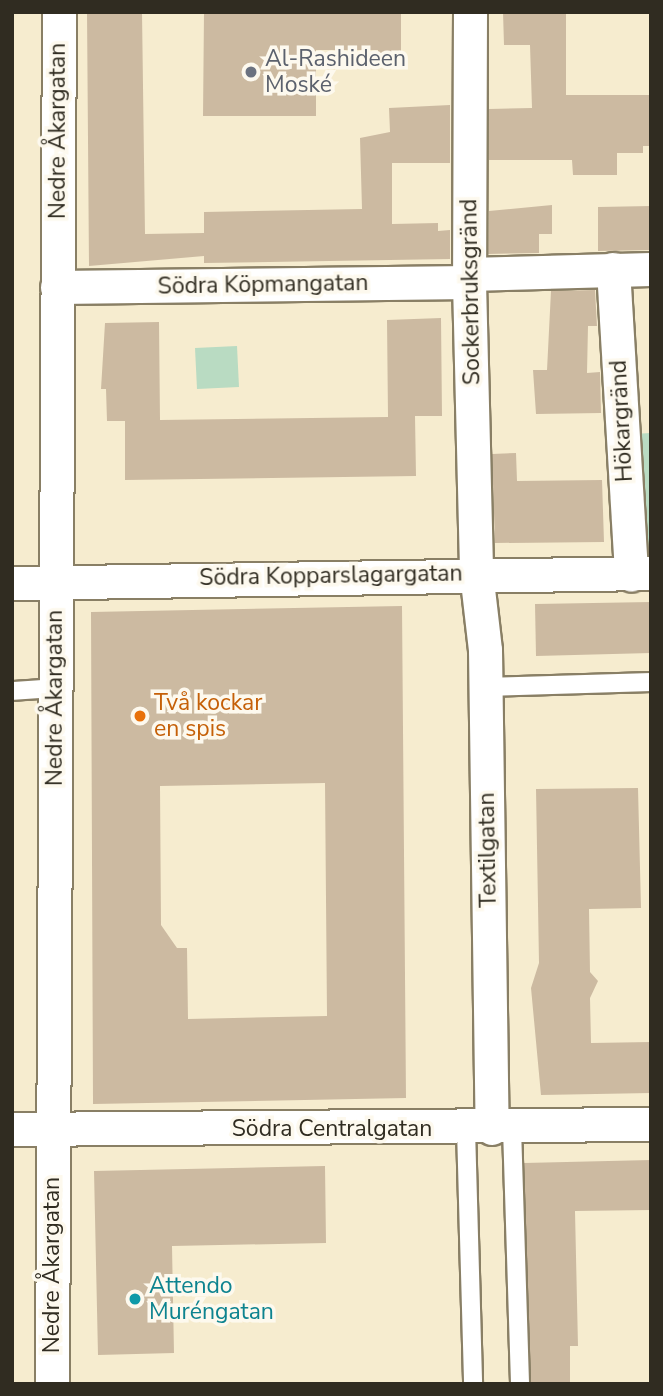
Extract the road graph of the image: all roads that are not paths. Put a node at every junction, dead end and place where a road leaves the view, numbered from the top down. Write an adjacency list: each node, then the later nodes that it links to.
1 (59, 12): 6 (street, Nedre Åkargatan)
2 (470, 12): 5 (street, Sockerbruksgränd)
3 (613, 269): 4 (street, Södra Köpmangatan); 5 (street, Södra Köpmangatan); 8 (street, Hökargränd)
4 (651, 269)
5 (469, 278): 6 (street, Södra Köpmangatan); 7 (street, Sockerbruksgränd)
6 (57, 287): 10 (street, Nedre Åkargatan)
7 (476, 572): 8 (street, Södra Kopparslagargatan); 10 (street, Södra Kopparslagargatan); 12 (street, Textilgatan)
8 (641, 573)
9 (12, 583): 10 (street, Södra Kopparslagargatan)
10 (56, 583): 13 (street, Nedre Åkargatan)
11 (651, 682): 12 (lane)
12 (486, 687): 16 (street, Textilgatan)
13 (55, 688): 14 (lane); 18 (street, Nedre Åkargatan)
14 (12, 691)
15 (651, 1124): 16 (street, Södra Centralgatan)
16 (490, 1128): 18 (street, Södra Centralgatan); 20 (lane); 21 (lane)
17 (12, 1129): 18 (street, Södra Centralgatan)
18 (53, 1130): 19 (street, Nedre Åkargatan)
19 (52, 1384)
20 (473, 1384)
21 (520, 1384)

